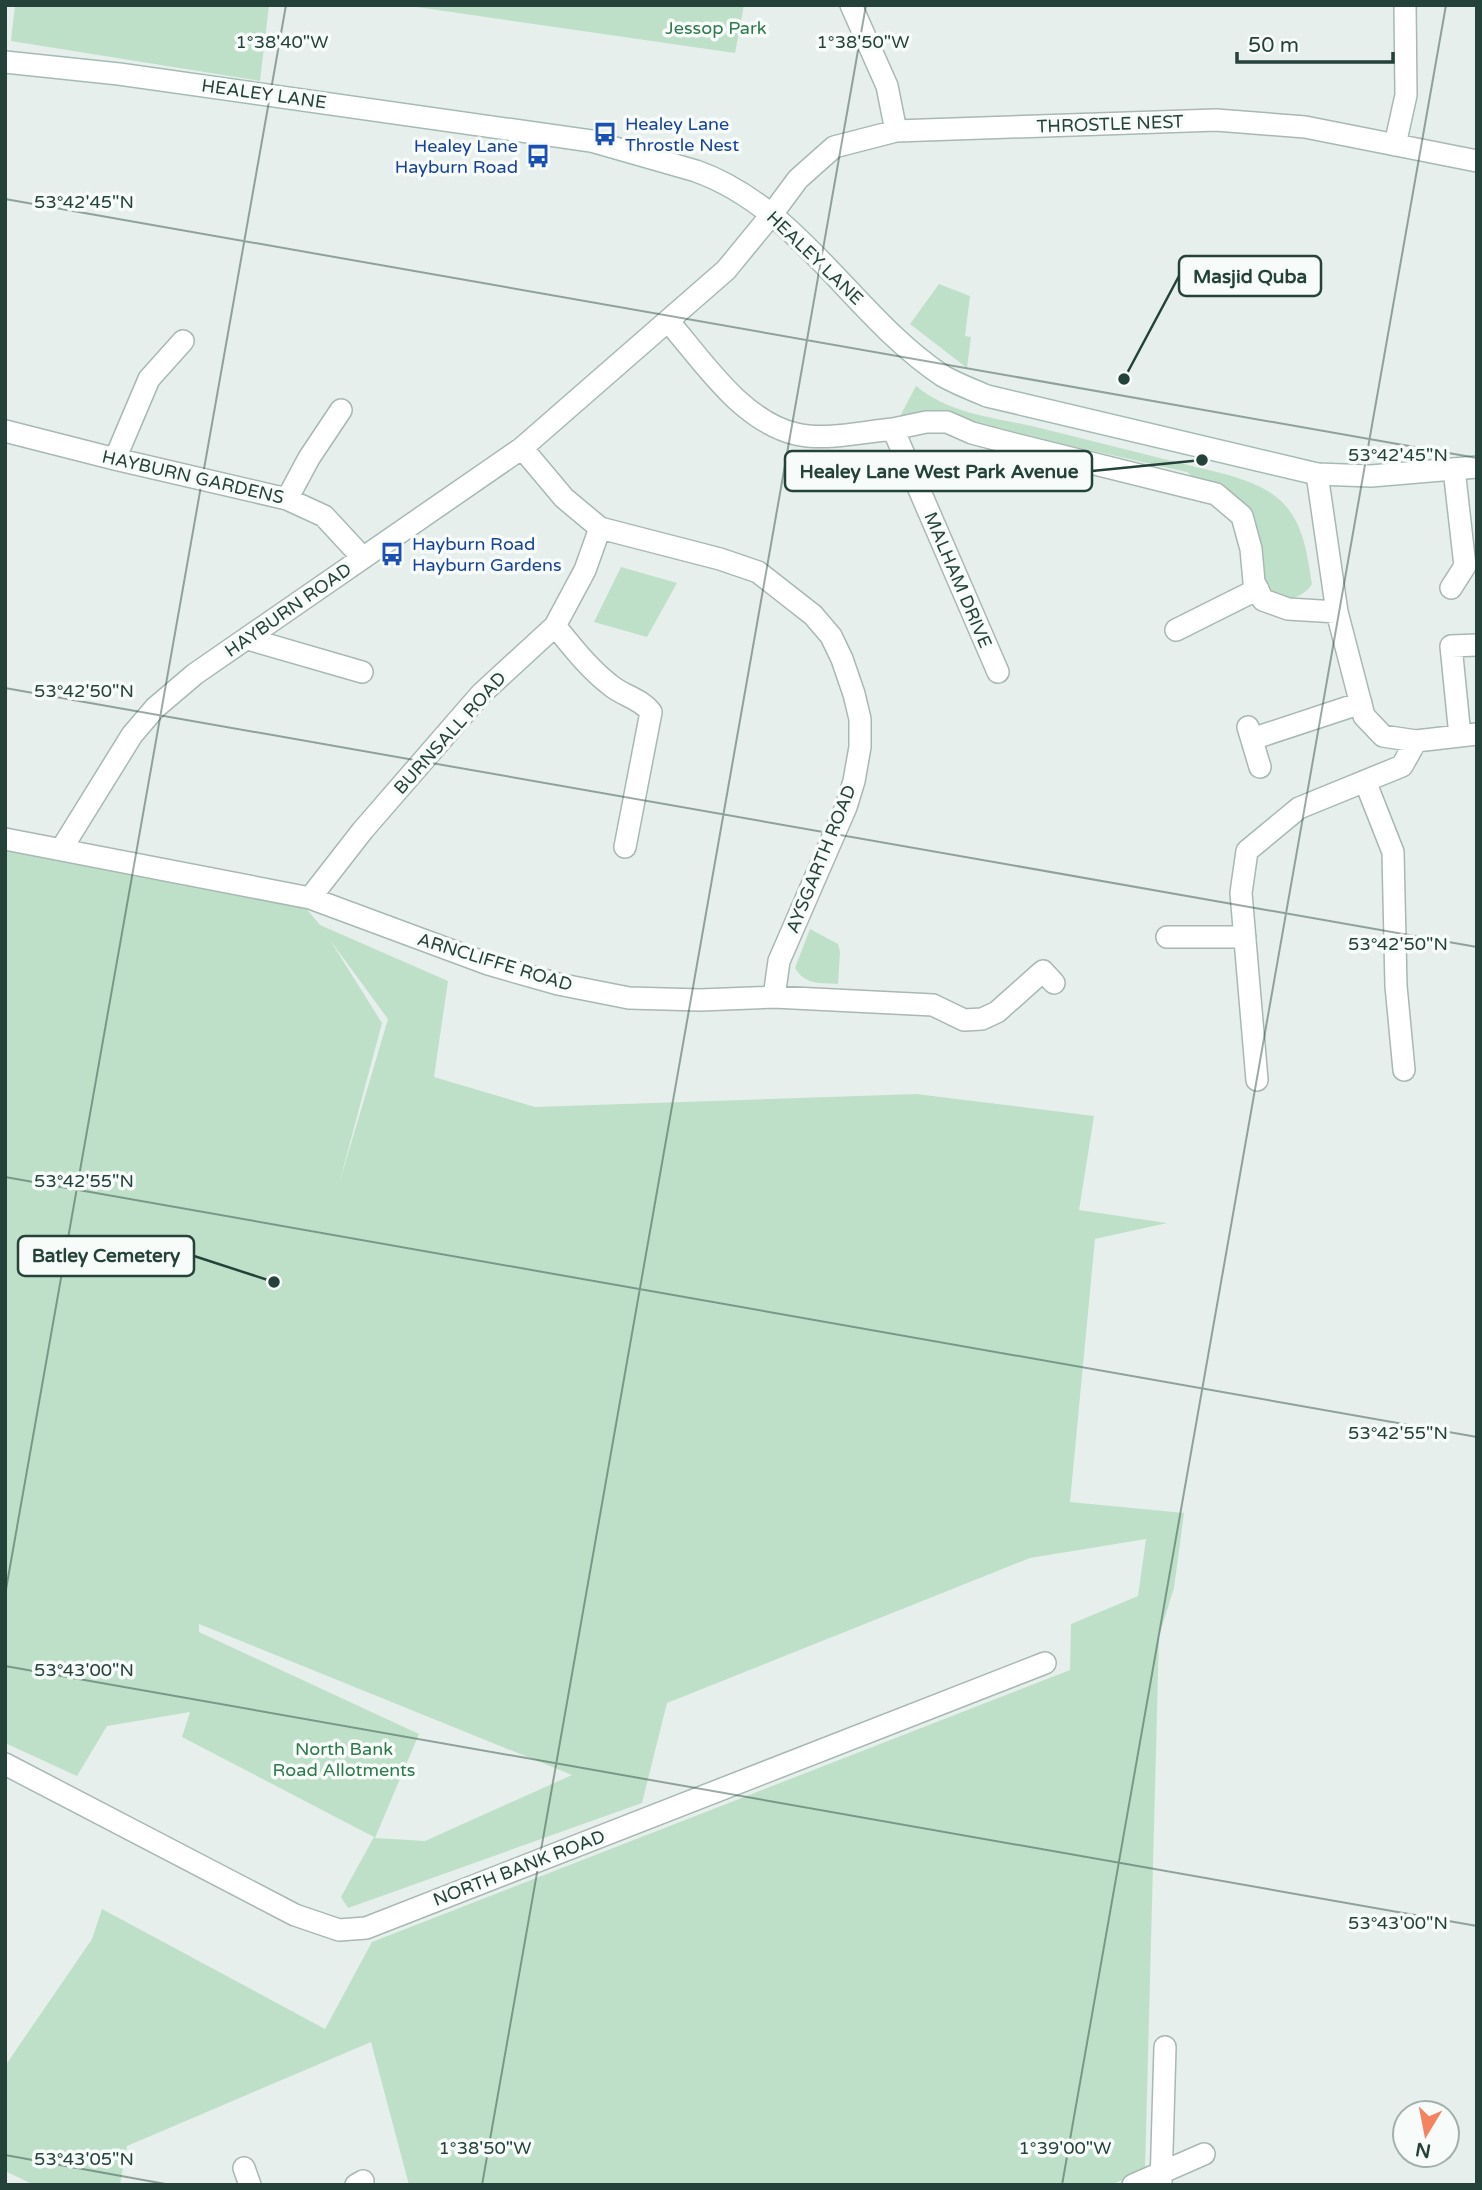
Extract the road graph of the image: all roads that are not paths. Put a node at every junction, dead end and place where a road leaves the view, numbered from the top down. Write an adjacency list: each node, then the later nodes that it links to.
1 (850, 5): 4 (street)
2 (1405, 5): 5 (street)
3 (5, 62): 7 (street, HEALEY LANE)
4 (896, 131): 5 (street, THROSTLE NEST); 7 (street, THROSTLE NEST)
5 (1395, 145): 6 (street, THROSTLE NEST)
6 (1477, 161)
7 (772, 214): 8 (street, HAYBURN ROAD); 17 (street, HEALEY LANE)
8 (668, 321): 11 (street); 13 (street, HAYBURN ROAD)
9 (183, 341): 14 (street)
10 (341, 410): 18 (street)
11 (893, 429): 22 (street); 29 (street, MALHAM DRIVE)
12 (5, 431): 14 (street, HAYBURN GARDENS)
13 (522, 448): 19 (street, AYSGARTH ROAD); 20 (street, HAYBURN ROAD)
14 (115, 459): 18 (street, HAYBURN GARDENS)
15 (1477, 467): 16 (street, HEALEY LANE)
16 (1454, 469): 17 (street, HEALEY LANE); 21 (street)
17 (1317, 474): 23 (street)
18 (288, 499): 20 (street, HAYBURN GARDENS)
19 (600, 528): 24 (street, BURNSALL ROAD); 42 (street, AYSGARTH ROAD)
20 (362, 558): 26 (street, HAYBURN ROAD)
21 (1451, 588)
22 (1258, 589): 23 (street); 25 (street)
23 (1338, 612): 30 (street)
24 (555, 626): 36 (street); 38 (street, BURNSALL ROAD)
25 (1176, 630)
26 (248, 639): 28 (street); 37 (street, HAYBURN ROAD)
27 (1477, 645): 31 (street)
28 (362, 672)
29 (998, 672)
30 (1361, 703): 32 (street); 33 (street)
31 (1468, 735): 32 (street)
32 (1416, 741): 34 (street)
33 (1260, 767)
34 (1365, 781): 40 (street); 43 (street)
35 (5, 839): 37 (street, ARNCLIFFE ROAD)
36 (625, 846)
37 (62, 848): 38 (street, ARNCLIFFE ROAD)
38 (310, 898): 42 (street, ARNCLIFFE ROAD)
39 (1167, 937): 40 (street)
40 (1245, 937): 44 (street)
41 (1054, 982): 42 (street, ARNCLIFFE ROAD)
42 (774, 997)
43 (1404, 1070)
44 (1257, 1080)
45 (1045, 1663): 46 (street, NORTH BANK ROAD)
46 (5, 1764)
47 (1166, 2047): 49 (street)
48 (1204, 2154): 49 (street)
49 (1161, 2179): 50 (street)
50 (1133, 2185)

